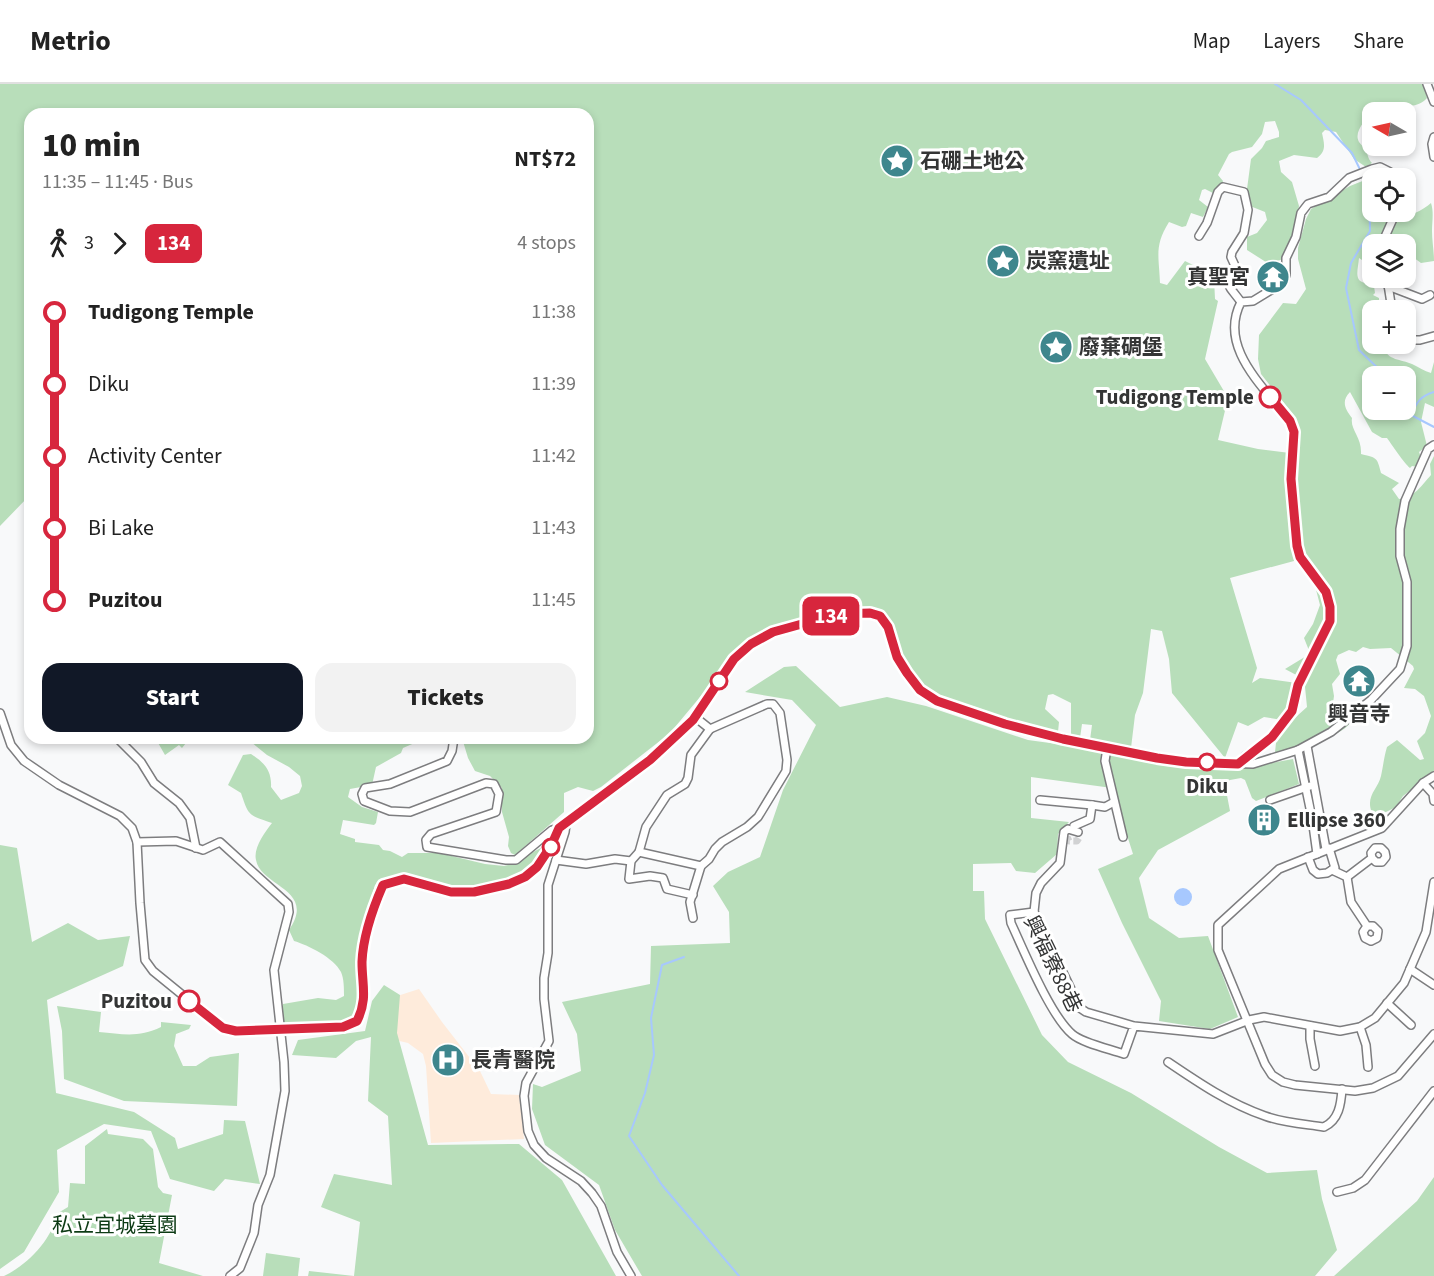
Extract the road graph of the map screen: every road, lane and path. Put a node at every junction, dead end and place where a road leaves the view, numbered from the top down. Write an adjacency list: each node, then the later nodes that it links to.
1 (1427, 84): 2 (street)
2 (1434, 102)
3 (1434, 137): 4 (street)
4 (1434, 157)
5 (1362, 173): 9 (street)
6 (1199, 236): 9 (street)
7 (1393, 288): 8 (street)
8 (1430, 295)
9 (1241, 302): 21 (street)
10 (1434, 336): 11 (street)
11 (1416, 340)
12 (1434, 446): 18 (street)
13 (0, 713): 33 (street)
14 (696, 717): 15 (street); 19 (street); 31 (street)
15 (710, 729): 36 (street); 42 (street)
16 (123, 744): 34 (street)
17 (453, 744): 31 (street)
18 (1307, 746): 20 (street); 24 (street)
19 (1107, 748): 21 (street); 29 (street)
20 (1298, 750): 21 (street); 25 (street)
21 (1238, 764)
22 (1434, 776): 23 (street)
23 (1424, 783): 28 (street); 35 (street)
24 (1314, 784): 25 (street); 35 (street)
25 (1305, 787): 27 (street); 37 (street)
26 (1040, 800): 30 (street)
27 (1270, 800)
28 (1434, 801)
29 (1114, 802): 30 (street); 32 (street)
30 (1092, 805): 48 (street, 興福寮88巷)
31 (562, 826): 40 (street); 61 (street)
32 (1124, 837)
33 (137, 842): 34 (street); 61 (street)
34 (196, 848): 61 (street)
35 (1328, 849): 37 (street); 43 (street)
36 (639, 852): 41 (street); 42 (street)
37 (1317, 854): 38 (street)
38 (1308, 857): 43 (street); 56 (street)
39 (1372, 858): 44 (street)
40 (556, 860): 41 (street); 70 (street)
41 (631, 861): 47 (street)
42 (701, 866): 47 (street)
43 (1332, 870): 44 (street)
44 (1347, 877): 50 (street)
45 (1434, 882): 46 (street)
46 (1433, 893): 51 (street)
47 (693, 895): 49 (street)
48 (1034, 912): 58 (street, 興福寮88巷); 58 (street, 興福寮88巷)
49 (693, 918)
50 (1367, 926)
51 (1426, 932): 52 (street); 53 (street)
52 (1434, 935)
53 (1410, 969): 54 (street); 55 (street)
54 (1434, 985)
55 (1387, 1003): 57 (street); 60 (street)
56 (1249, 1020): 58 (street, 興福寮88巷); 59 (street); 66 (street)
57 (1411, 1025)
58 (1134, 1026)
59 (1310, 1026): 60 (street); 64 (street)
60 (1360, 1027): 65 (street)
61 (279, 1029): 69 (street)
62 (1434, 1034): 66 (street)
63 (1168, 1062): 66 (street)
64 (1315, 1066)
65 (1368, 1067)
66 (1342, 1089)
67 (1434, 1090): 68 (street)
68 (1337, 1192)
69 (230, 1276)
70 (631, 1276)

